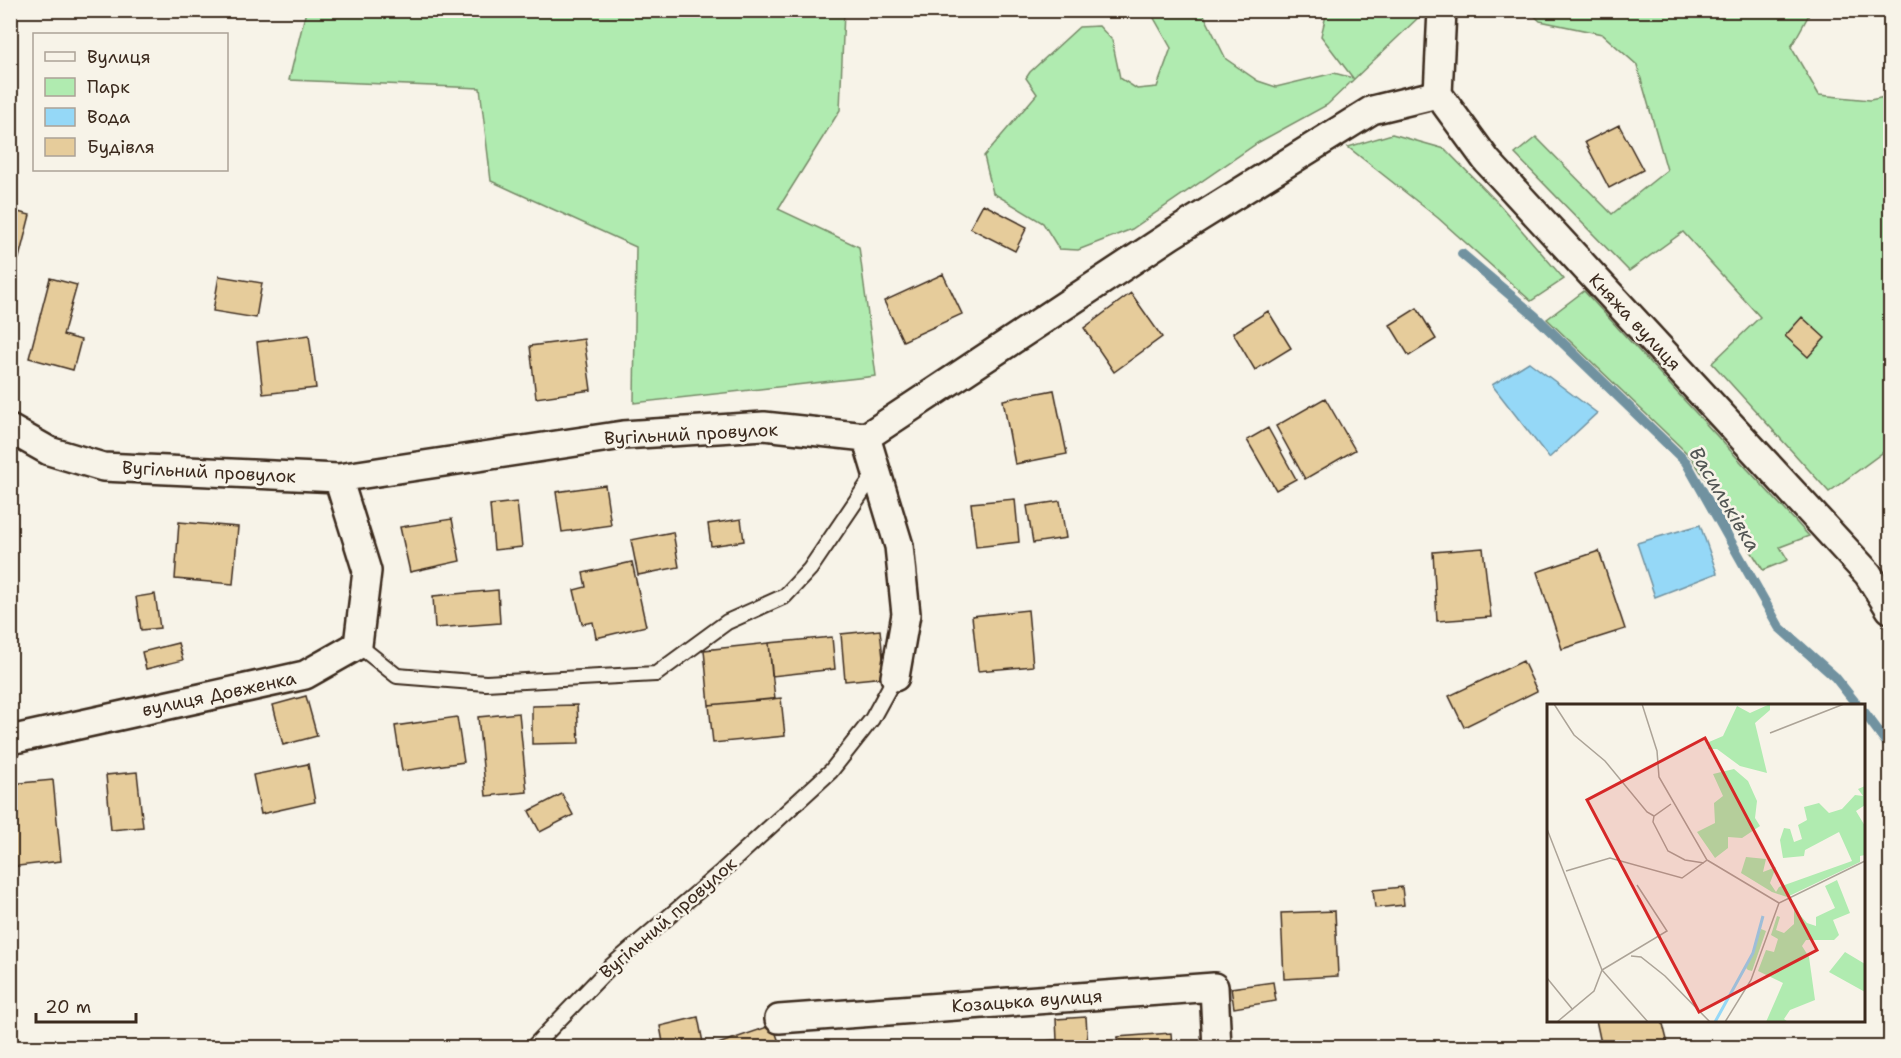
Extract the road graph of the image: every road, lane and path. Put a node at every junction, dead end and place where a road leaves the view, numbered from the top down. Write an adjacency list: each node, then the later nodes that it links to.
1 (1442, 10): 2 (street)
2 (1438, 94): 4 (street); 7 (street, Княжа вулиця)
3 (10, 429): 6 (street, Вугільний провулок)
4 (866, 436): 5 (street, Вугільний провулок); 6 (street, Вугільний провулок)
5 (875, 473): 8 (lane); 9 (street, Вугільний провулок)
6 (338, 478): 8 (street)
7 (1890, 609)
8 (358, 645): 10 (street, вулиця Довженка)
9 (895, 677): 12 (lane, Вугільний провулок)
10 (10, 740)
11 (779, 1018): 13 (street, Козацька вулиця)
12 (532, 1047)
13 (1217, 1047)

